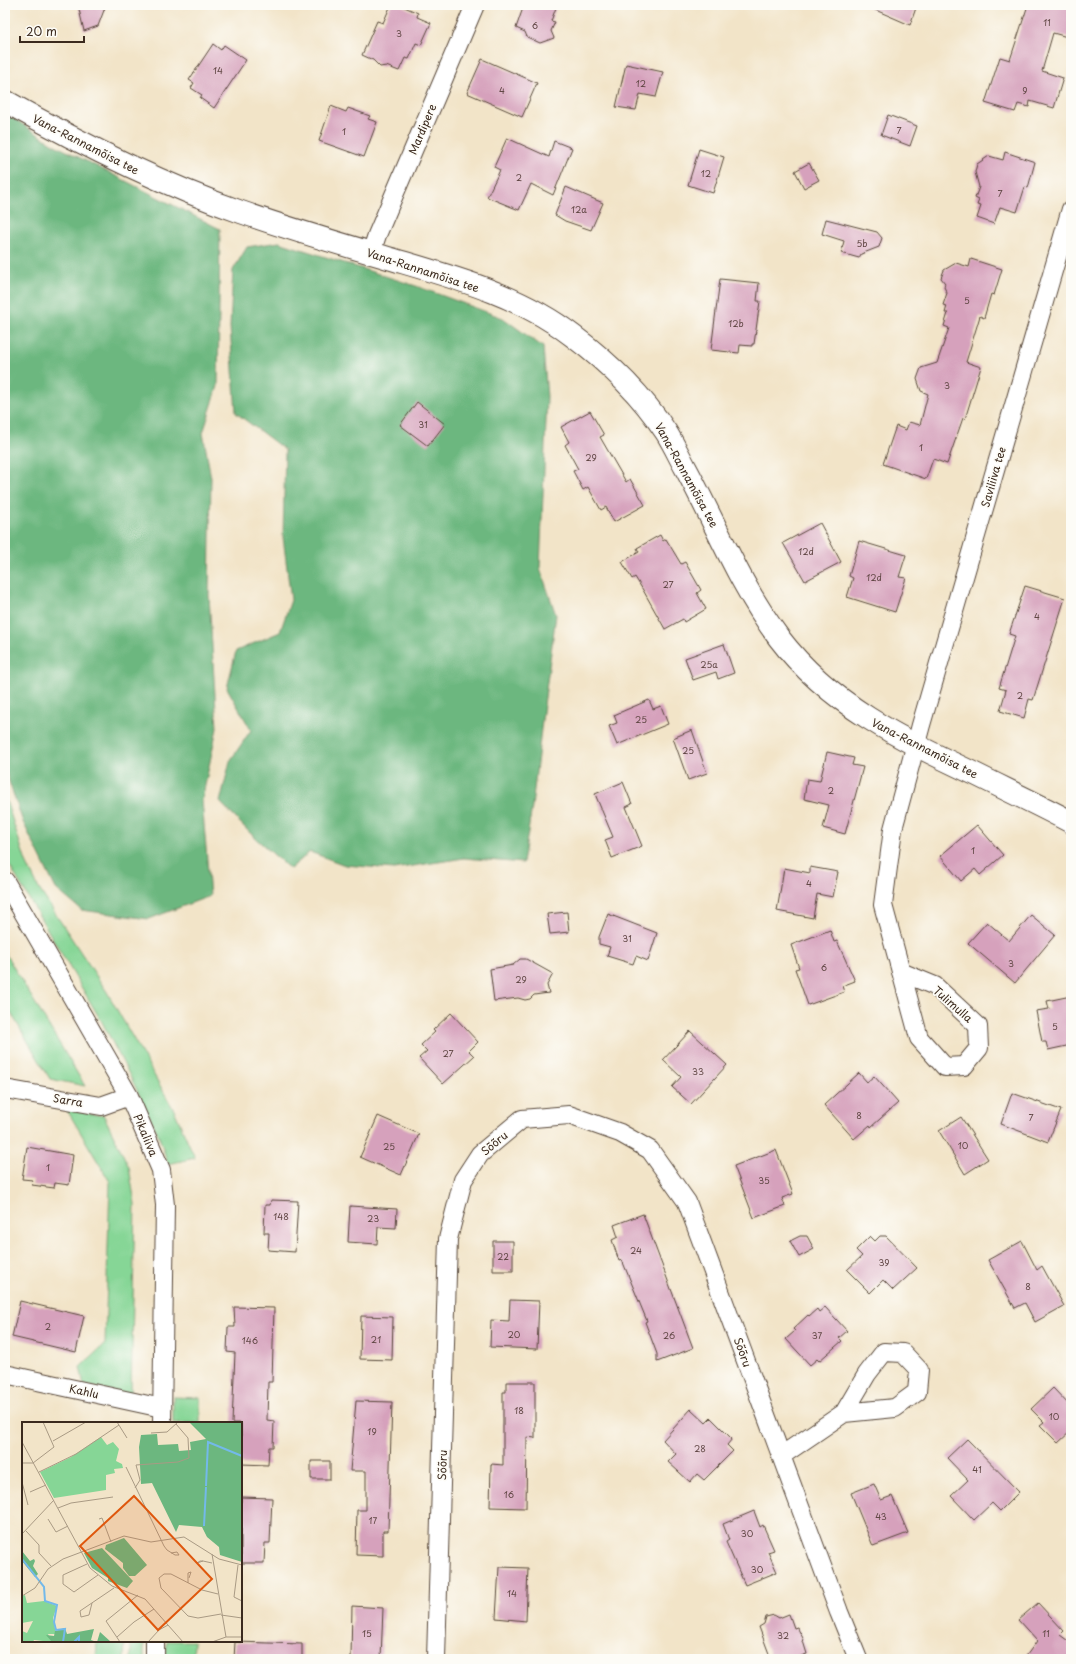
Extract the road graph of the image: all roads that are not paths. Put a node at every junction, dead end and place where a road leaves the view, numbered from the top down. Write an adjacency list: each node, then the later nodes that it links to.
1 (475, 5): 4 (street, Mardipere)
2 (5, 101): 4 (street, Vana-Rannamõisa tee)
3 (1071, 209): 5 (street, Saviliiva tee)
4 (371, 253): 5 (street, Vana-Rannamõisa tee)
5 (915, 746): 6 (street, Vana-Rannamõisa tee); 8 (street, Tulimulla)
6 (1071, 822)
7 (5, 881): 10 (street, Pikaliiva)
8 (902, 972): 8 (street, Tulimulla)
9 (5, 1089): 10 (street, Sarra)
10 (129, 1096): 13 (street, Pikaliiva)
11 (5, 1374): 13 (street, Kahlu)
12 (844, 1413): 14 (street)
13 (162, 1416)
14 (781, 1456): 17 (street, Sõõru); 18 (street, Sõõru)
15 (155, 1642): 16 (street)
16 (155, 1659)
17 (436, 1659)
18 (858, 1659)

